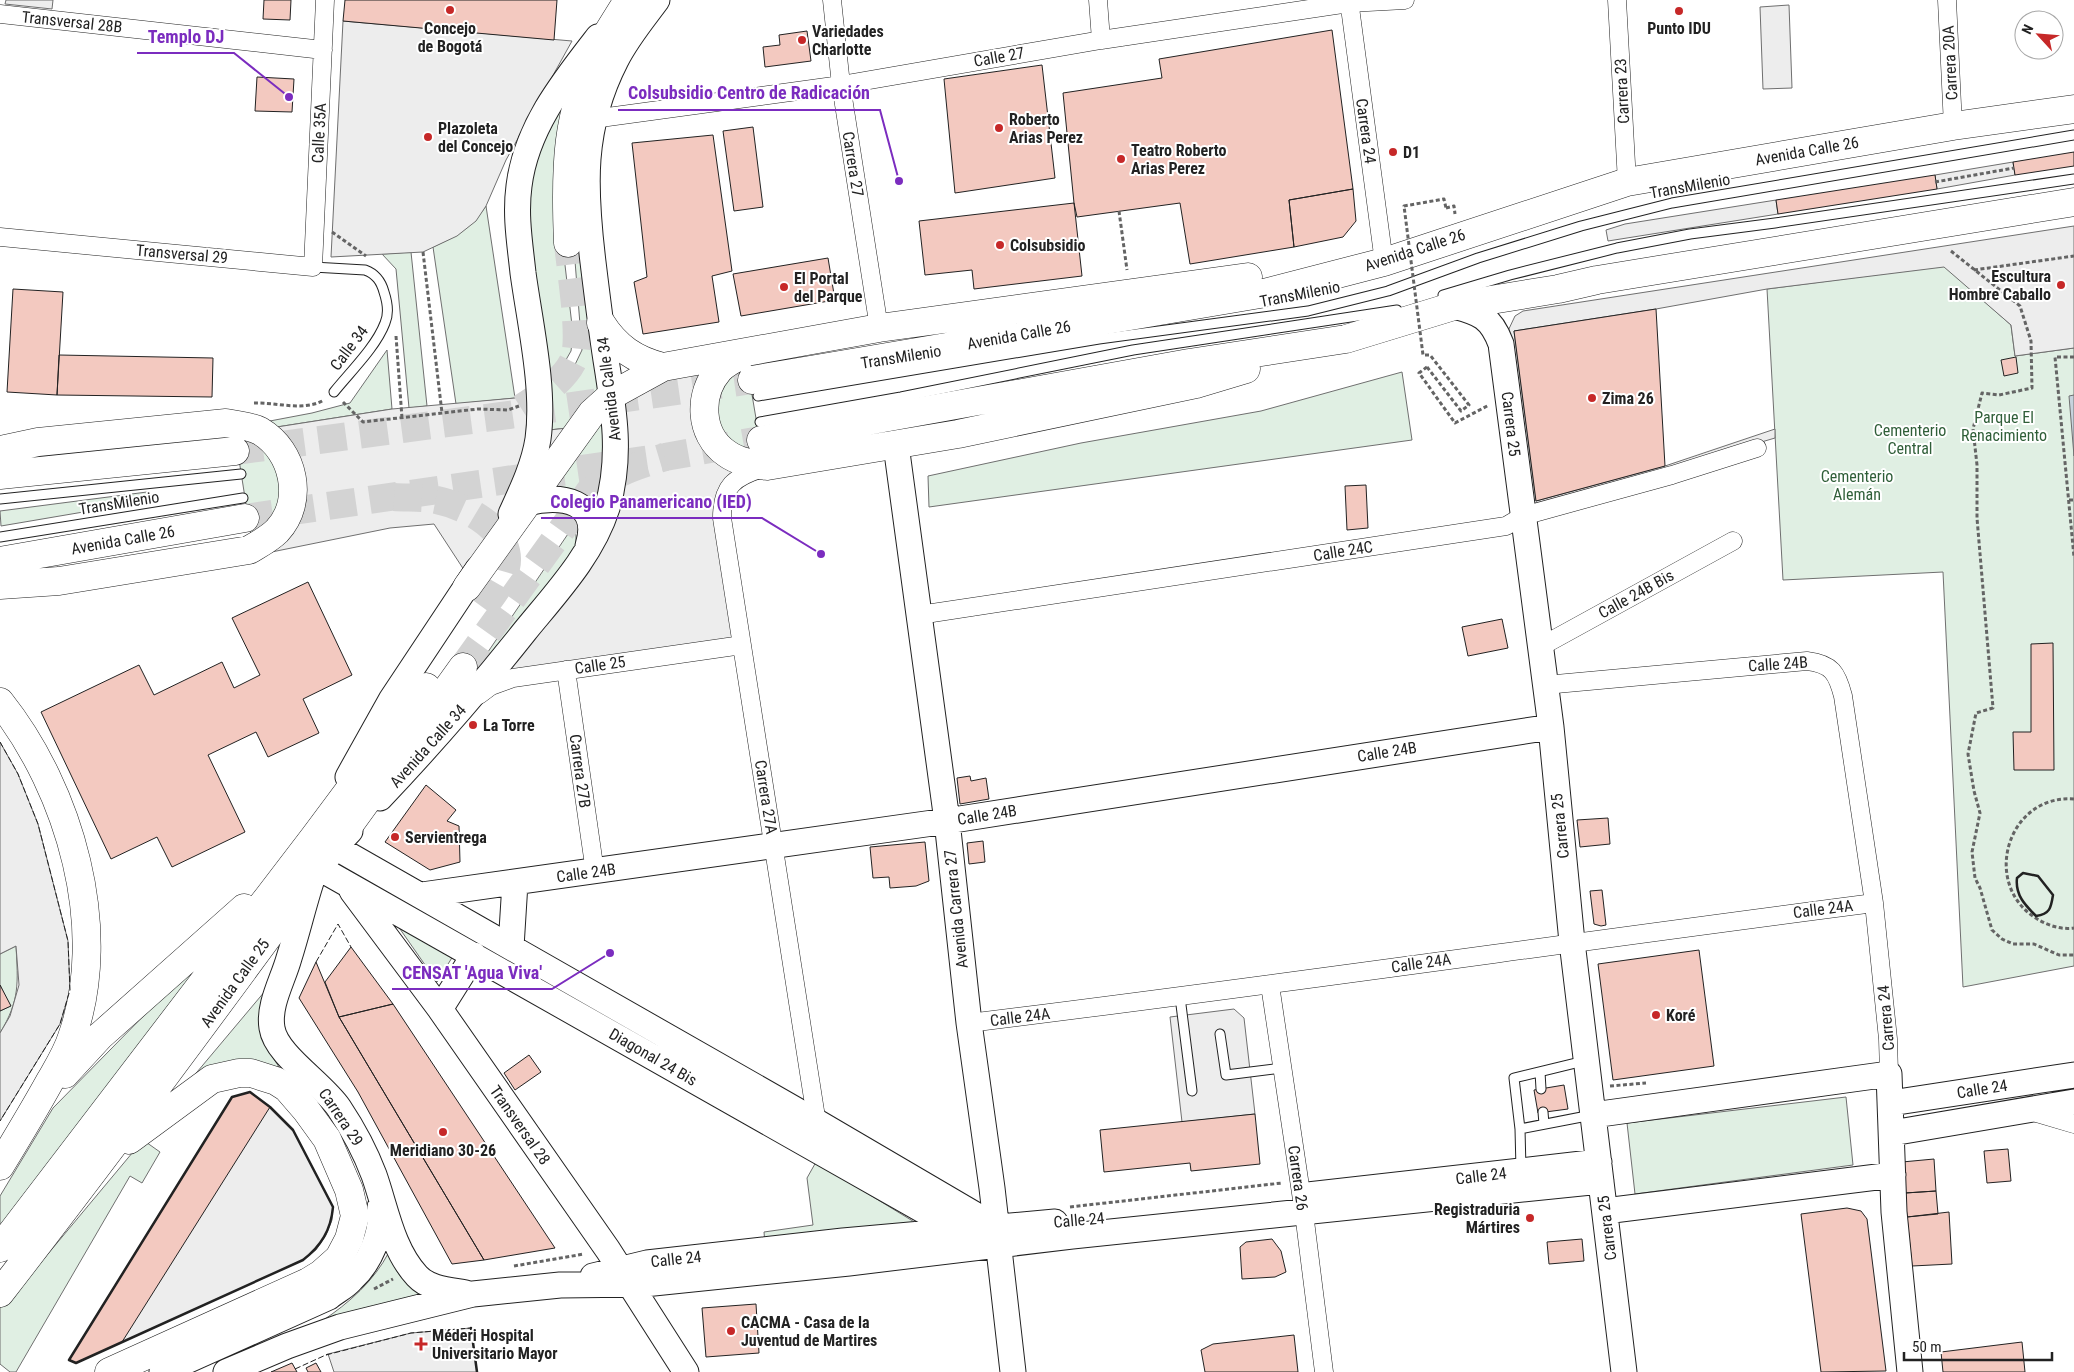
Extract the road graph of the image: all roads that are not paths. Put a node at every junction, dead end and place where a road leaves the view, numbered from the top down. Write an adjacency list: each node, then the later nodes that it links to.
1 (325, 0): 12 (street, Calle 35A)
2 (628, 0): 22 (main road); 52 (street)
3 (657, 0): 15 (street, Avenida Calle 34)
4 (832, 0): 13 (street, Carrera 27)
5 (1098, 0): 11 (street)
6 (1405, 0): 9 (street, Calle 27)
7 (1617, 0): 19 (street, Carrera 23)
8 (1946, 0): 16 (street, Carrera 20A)
9 (1349, 2): 11 (street, Calle 27); 23 (street, Carrera 24)
10 (0, 14): 12 (street, Transversal 28B)
11 (1101, 40): 13 (street, Calle 27)
12 (323, 50): 24 (street, Calle 35A)
13 (841, 85): 15 (street, Calle 27); 29 (street, Carrera 27)
14 (2074, 108): 16 (main road, Avenida Calle 26)
15 (593, 119): 28 (street, Avenida Calle 34)
16 (1953, 126): 19 (main road, Avenida Calle 26)
17 (2074, 135): 33 (lane, TransMilenio)
18 (2074, 179): 26 (lane)
19 (1627, 182): 23 (main road, Avenida Calle 26)
20 (2074, 202): 26 (main road)
21 (0, 237): 24 (street, Transversal 29)
22 (568, 243)
23 (1384, 262): 29 (main road); 33 (main road, Avenida Calle 26)
24 (313, 267): 25 (lane, Transversal 29)
25 (365, 270): 34 (lane, Calle 34)
26 (1446, 302): 30 (main road); 46 (street, Carrera 25)
27 (1410, 306): 36 (lane, TransMilenio)
28 (601, 323): 32 (main road); 35 (street, Avenida Calle 34)
29 (879, 328): 31 (main road)
30 (1346, 339): 36 (main road); 37 (main road)
31 (745, 353): 32 (main road); 41 (main road)
32 (663, 367): 35 (main road)
33 (755, 388)
34 (334, 392)
35 (612, 395): 44 (main road); 49 (street, Avenida Calle 34)
36 (761, 431)
37 (896, 446): 41 (main road); 53 (street, Avenida Carrera 27)
38 (1757, 448): 46 (street, Calle 24C)
39 (0, 450): 51 (main road)
40 (238, 462): 42 (main road); 43 (lane, TransMilenio)
41 (767, 466): 54 (street, Carrera 27A)
42 (0, 475)
43 (0, 499)
44 (527, 503): 49 (street); 52 (main road)
45 (244, 508): 47 (lane, TransMilenio); 50 (main road, Avenida Calle 26)
46 (1523, 516): 53 (street, Calle 24C); 55 (street, Carrera 25)
47 (0, 537)
48 (1732, 541): 55 (street, Calle 24B Bis)
49 (587, 551): 61 (street, Avenida Calle 34)
50 (0, 561)
51 (0, 586)
52 (467, 587): 65 (street)
53 (919, 615): 63 (street, Avenida Carrera 27)
54 (742, 645): 58 (street, Calle 25); 64 (street, Carrera 27A)
55 (1540, 647): 59 (street, Carrera 25)
56 (455, 662): 65 (main road, Avenida Calle 25)
57 (1831, 669): 59 (street, Calle 24B); 70 (street, Carrera 24)
58 (566, 670): 61 (street, Calle 25); 66 (street, Carrera 27B)
59 (1545, 685): 62 (street, Carrera 25)
60 (0, 702): 90 (main road)
61 (465, 705): 65 (street, Avenida Calle 34)
62 (1551, 727): 63 (street, Calle 24B); 71 (street, Carrera 25)
63 (947, 821): 64 (street, Calle 24B); 77 (street, Avenida Carrera 27)
64 (774, 845): 66 (street, Calle 24B); 92 (street, Carrera 27A)
65 (314, 859): 67 (street, Diagonal 24 Bis); 69 (street, Diagonal 24 Bis); 90 (main road); 98 (main road, Avenida Calle 25); 102 (street, Carrera 29); 108 (main road, Avenida Calle 25)
66 (595, 872): 68 (street, Calle 24B)
67 (346, 882): 73 (street, Diagonal 24 Bis); 76 (street, Transversal 28)
68 (516, 883): 69 (street, Calle 24B); 72 (street)
69 (422, 895): 72 (street, Diagonal 24 Bis)
70 (1874, 903): 71 (street, Calle 24A); 82 (street, Carrera 24)
71 (1572, 942): 74 (street, Calle 24A); 79 (street, Carrera 25)
72 (511, 947): 92 (street, Diagonal 24 Bis)
73 (474, 955): 76 (street); 97 (street, Diagonal 24 Bis)
74 (1270, 985): 75 (street, Calle 24A); 80 (street, Carrera 26)
75 (1180, 997): 77 (street, Calle 24A); 85 (lane)
76 (440, 1009): 109 (street, Transversal 28)
77 (969, 1023): 107 (street, Avenida Carrera 27)
78 (1220, 1034): 80 (lane)
79 (1586, 1061): 81 (lane); 91 (street, Carrera 25)
80 (1282, 1068): 104 (street, Carrera 26)
81 (1540, 1072): 84 (lane); 95 (lane)
82 (1890, 1074): 87 (street, Carrera 24); 91 (street)
83 (2074, 1075): 87 (street, Calle 24)
84 (1541, 1089)
85 (1192, 1091)
86 (2074, 1102): 88 (street, Calle 24)
87 (1891, 1103): 96 (street, Carrera 24)
88 (2028, 1110): 94 (street); 96 (street, Calle 24)
89 (1543, 1112): 93 (lane)
90 (33, 1113): 99 (main road)
91 (1593, 1115): 93 (lane); 101 (street, Carrera 25)
92 (817, 1122): 97 (street, Carrera 27A); 107 (street, Diagonal 24 Bis)
93 (1544, 1124): 95 (lane)
94 (2074, 1124)
95 (1520, 1129): 100 (lane)
96 (1892, 1132): 103 (street, Carrera 24)
97 (822, 1152): 106 (street, Diagonal 24 Bis)
98 (106, 1157): 110 (main road, Avenida Calle 25); 113 (main road)
99 (0, 1166)
100 (1521, 1171): 101 (street, Calle 24); 104 (street, Calle 24)
101 (1600, 1172): 104 (street, Calle 24); 105 (street, Carrera 25)
102 (374, 1175): 111 (street, Carrera 29); 114 (street)
103 (1893, 1175): 105 (street); 112 (street, Carrera 24)
104 (1302, 1204): 107 (street, Calle 24); 118 (street, Carrera 26)
105 (1605, 1211): 119 (street, Carrera 25)
106 (956, 1230): 107 (street, Calle 24); 109 (street, Calle 24)
107 (993, 1240): 109 (street, Calle 24); 117 (street, Avenida Carrera 27)
108 (0, 1248)
109 (625, 1277): 111 (street, Calle 24); 116 (street, Transversal 28)
110 (6, 1286)
111 (474, 1294): 115 (street, Calle 24)
112 (1906, 1329): 120 (street, Carrera 24); 121 (street)
113 (109, 1372)
114 (162, 1372)
115 (226, 1372)
116 (686, 1372)
117 (1014, 1372)
118 (1324, 1372)
119 (1624, 1372)
120 (1910, 1372)
121 (1926, 1372)

